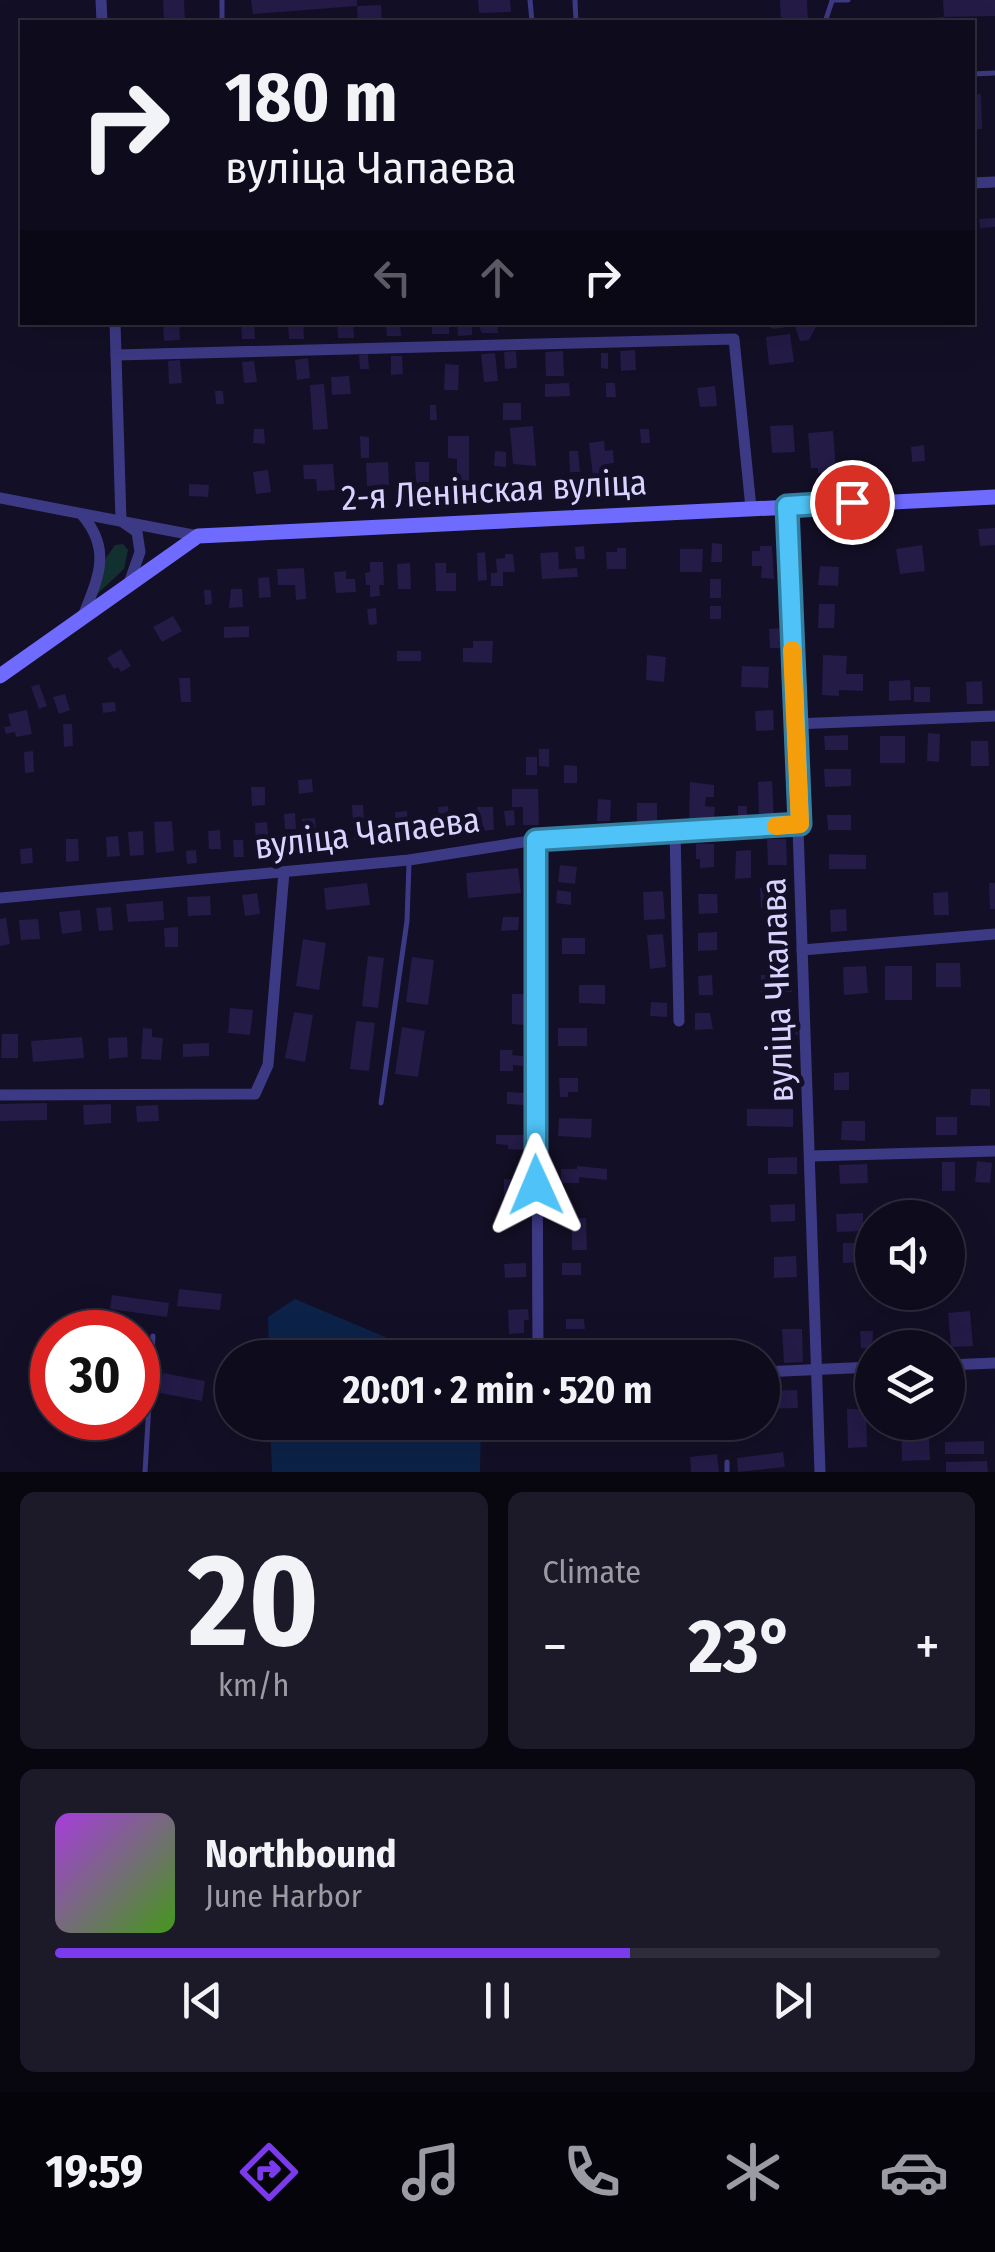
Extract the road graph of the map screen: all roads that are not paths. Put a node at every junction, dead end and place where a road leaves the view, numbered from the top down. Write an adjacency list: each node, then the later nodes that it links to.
1 (832, 0): 2 (lane)
2 (848, 0)
3 (115, 325): 4 (street)
4 (116, 355): 8 (street); 10 (street)
5 (995, 497): 7 (main road, 2-я Ленінская вуліца)
6 (0, 498): 9 (street, 2-я Ленінская вуліца)
7 (787, 506): 8 (main road, 2-я Ленінская вуліца); 17 (street, вуліца Чкалава)
8 (750, 508): 11 (main road, 2-я Ленінская вуліца)
9 (83, 516): 10 (street, 2-я Ленінская вуліца); 12 (street)
10 (120, 520): 11 (street, 2-я Ленінская вуліца); 12 (street); 13 (street)
11 (198, 536): 13 (main road)
12 (101, 551): 14 (street)
13 (128, 587): 14 (main road)
14 (83, 616): 15 (main road)
15 (0, 676)
16 (995, 716): 17 (street)
17 (794, 724): 18 (street, вуліца Чкалава)
18 (800, 824): 19 (street, вуліца Чапаева); 25 (street, вуліца Чкалава)
19 (675, 830): 20 (street, вуліца Чапаева); 26 (street)
20 (536, 840): 21 (street, вуліца Чапаева); 31 (street)
21 (410, 860): 22 (street, вуліца Чапаева); 28 (lane)
22 (284, 872): 23 (street, вуліца Чапаева); 27 (street)
23 (0, 898)
24 (995, 934): 25 (street)
25 (802, 950): 30 (street, вуліца Чкалава)
26 (680, 1022)
27 (0, 1095)
28 (381, 1103)
29 (995, 1151): 30 (street)
30 (811, 1156): 35 (street, вуліца Чкалава)
31 (538, 1340)
32 (995, 1363): 33 (street)
33 (965, 1364)
34 (855, 1368): 35 (street)
35 (816, 1369): 36 (street); 41 (street, вуліца Чкалава)
36 (780, 1371)
37 (148, 1440): 39 (lane)
38 (727, 1462): 40 (lane)
39 (146, 1472)
40 (728, 1472)
41 (820, 1472)

